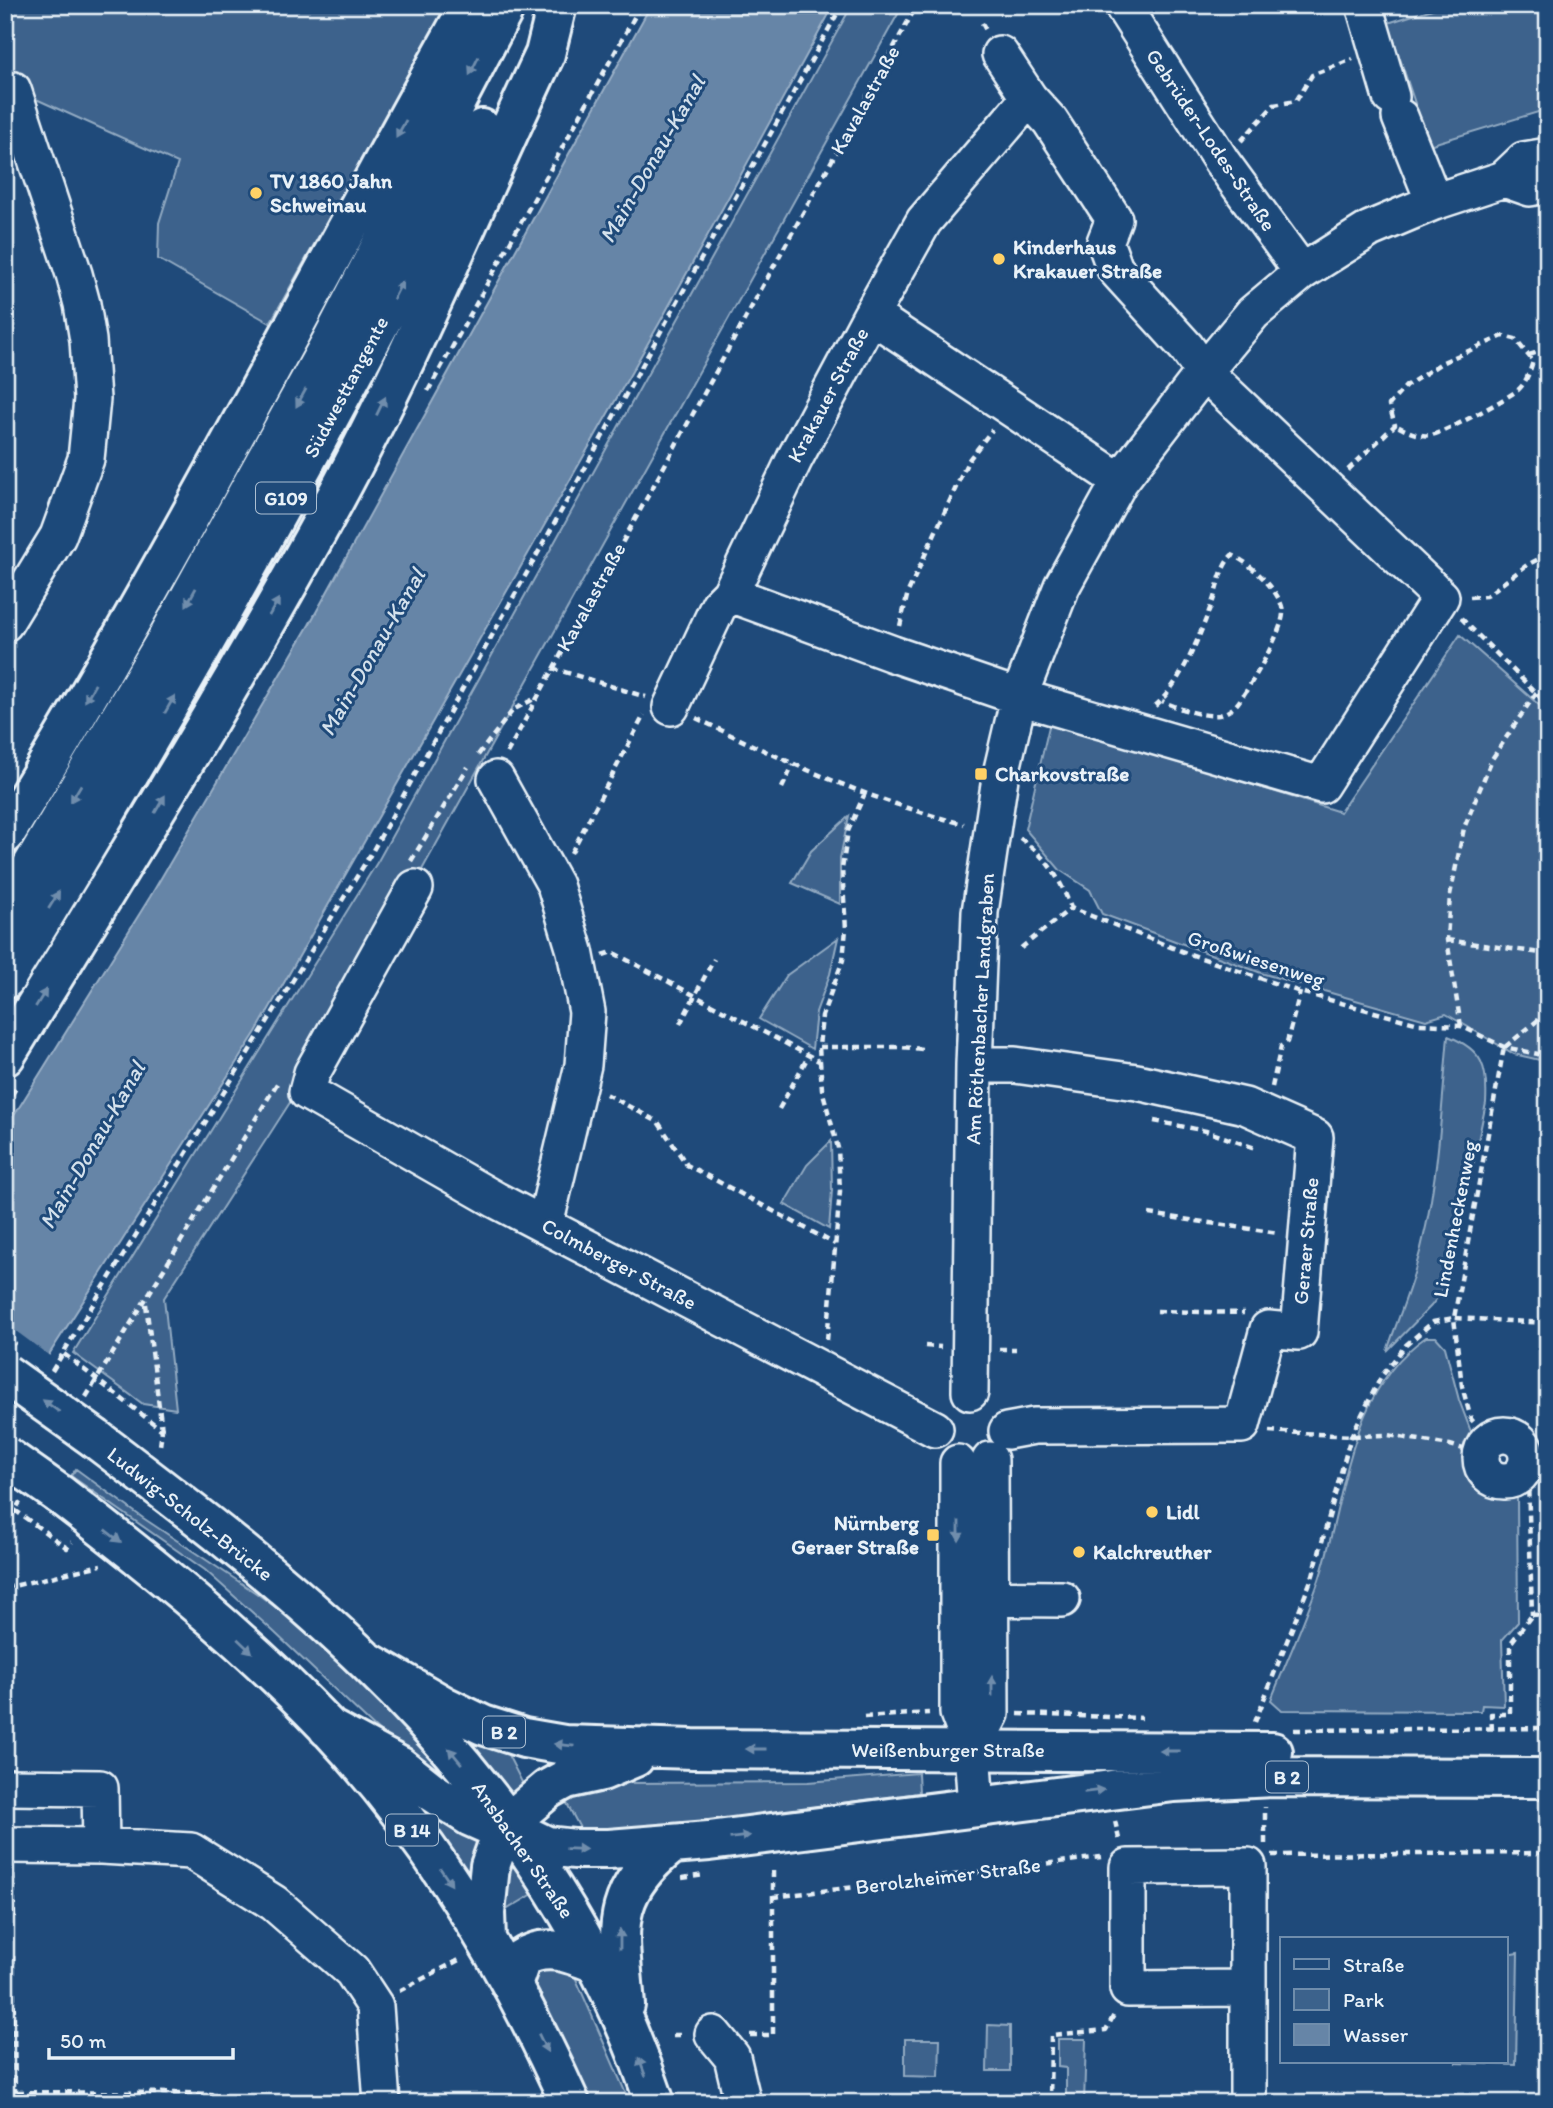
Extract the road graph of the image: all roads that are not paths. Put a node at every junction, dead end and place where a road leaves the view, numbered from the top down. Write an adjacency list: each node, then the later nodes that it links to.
1 (470, 5): 23 (main road, one-way to 23)
2 (506, 5): 25 (main road, Südwesttangente / G109, one-way to 25)
3 (545, 5): 26 (main road, Südwesttangente / G109, one-way to 3)
4 (557, 5): 27 (main road, one-way to 4)
5 (1122, 5): 14 (street, Gebrüder-Lodes-Straße)
6 (1364, 5): 13 (street)
7 (1000, 54): 9 (street)
8 (5, 88): 19 (street)
9 (1029, 98): 15 (street); 16 (street)
10 (1548, 156): 11 (street, Am Röthenbacher Landgraben)
11 (1504, 179): 12 (street); 13 (street, Am Röthenbacher Landgraben)
12 (1548, 184)
13 (1434, 202): 14 (street, Am Röthenbacher Landgraben)
14 (1302, 272): 16 (street, Am Röthenbacher Landgraben)
15 (871, 315): 17 (street, Krakauer Straße); 18 (street, Krakauer Straße)
16 (1204, 372): 17 (street, Am Röthenbacher Landgraben); 20 (street)
17 (1120, 481): 20 (street, Am Röthenbacher Landgraben)
18 (730, 594): 20 (street); 21 (street, Krakauer Straße)
19 (5, 623)
20 (1019, 697): 28 (street, Am Röthenbacher Landgraben)
21 (662, 703)
22 (496, 779): 29 (street)
23 (5, 834)
24 (412, 877): 29 (street, Colmberger Straße)
25 (5, 912)
26 (5, 979)
27 (5, 1056)
28 (974, 1065): 31 (street, Am Röthenbacher Landgraben); 34 (street, Geraer Straße)
29 (545, 1225): 32 (street, Colmberger Straße)
30 (5, 1374): 39 (main road, Ludwig-Scholz-Brücke / B 2, one-way to 30, bridge)
31 (970, 1392): 32 (street); 34 (street)
32 (935, 1429): 34 (street)
33 (1485, 1447): 36 (street)
34 (985, 1451): 37 (street)
35 (5, 1456): 40 (main road, B 2, one-way to 40, bridge)
36 (1533, 1459)
37 (976, 1598): 38 (street); 42 (street)
38 (1062, 1599)
39 (368, 1662): 41 (main road, Weißenburger Straße / B 2, one-way to 39); 47 (main road, Ansbacher Straße, one-way to 39)
40 (328, 1728): 47 (main road, B 2); 51 (main road, B 14, one-way to 51)
41 (656, 1748): 42 (main road, Weißenburger Straße / B 2, one-way to 41); 47 (main road)
42 (972, 1750): 43 (main road, Weißenburger Straße / B 2, one-way to 42); 46 (street)
43 (1548, 1753)
44 (1548, 1778): 46 (main road, B 2, one-way to 44)
45 (5, 1787): 49 (street)
46 (976, 1807): 50 (main road, B 2, one-way to 46)
47 (512, 1829): 50 (main road, B 2, one-way to 50); 51 (main road); 52 (main road, Ansbacher Straße)
48 (9, 1845): 49 (street)
49 (101, 1846): 57 (street)
50 (675, 1861): 55 (main road, one-way to 50)
51 (469, 1953): 53 (main road, B 14)
52 (596, 1963): 53 (main road); 55 (main road, Ansbacher Straße)
53 (512, 1985): 58 (main road, B 14, one-way to 58)
54 (1248, 1988): 54 (street); 61 (street)
55 (627, 2031): 59 (main road, Ansbacher Straße, one-way to 55)
56 (713, 2034): 60 (street)
57 (382, 2103)
58 (570, 2103)
59 (655, 2103)
60 (743, 2103)
61 (1248, 2103)

